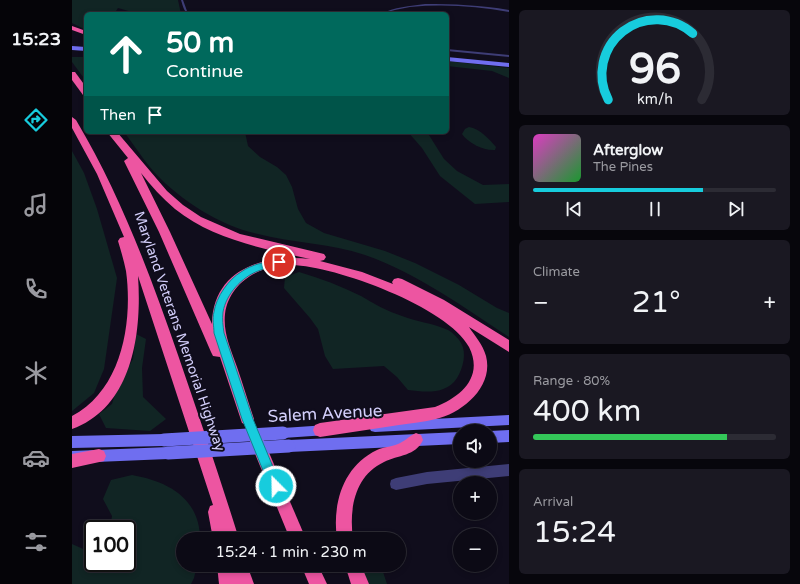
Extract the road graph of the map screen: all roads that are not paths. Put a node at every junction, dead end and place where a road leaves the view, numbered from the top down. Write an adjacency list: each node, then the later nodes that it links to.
1 (182, 0): 3 (lane)
2 (509, 11): 4 (lane)
3 (187, 12)
4 (385, 12)
5 (72, 28): 6 (highway)
6 (84, 32)
7 (72, 48): 8 (main road)
8 (84, 49)
9 (449, 50): 10 (lane)
10 (509, 56)
11 (449, 59): 12 (main road)
12 (509, 65)
13 (72, 74): 14 (highway)
14 (84, 90)
15 (72, 120): 18 (highway, Maryland Veterans Memorial Highway)
16 (113, 134): 20 (highway, Maryland Veterans Memorial Highway)
17 (114, 134): 19 (highway)
18 (115, 203): 22 (highway); 31 (highway, Maryland Veterans Memorial Highway)
19 (509, 347)
20 (247, 419): 23 (highway); 37 (highway, Maryland Veterans Memorial Highway)
21 (509, 420): 23 (main road, Salem Avenue)
22 (72, 423)
23 (320, 430): 28 (main road, Salem Avenue, bridge)
24 (509, 436): 25 (main road)
25 (497, 437)
26 (453, 438): 27 (main road, Salem Avenue)
27 (416, 440): 29 (main road, Salem Avenue, bridge); 38 (highway)
28 (72, 442)
29 (99, 456): 30 (main road, Salem Avenue); 32 (highway)
30 (72, 457)
31 (207, 460): 35 (highway); 36 (highway, Maryland Veterans Memorial Highway)
32 (72, 461)
33 (509, 470): 34 (street)
34 (396, 484)
35 (220, 532)
36 (229, 532)
37 (295, 532)
38 (344, 532)
39 (226, 572): 43 (highway)
40 (241, 572): 44 (highway)
41 (312, 572): 45 (highway)
42 (356, 572): 46 (highway)
43 (228, 584)
44 (245, 584)
45 (318, 584)
46 (360, 584)

